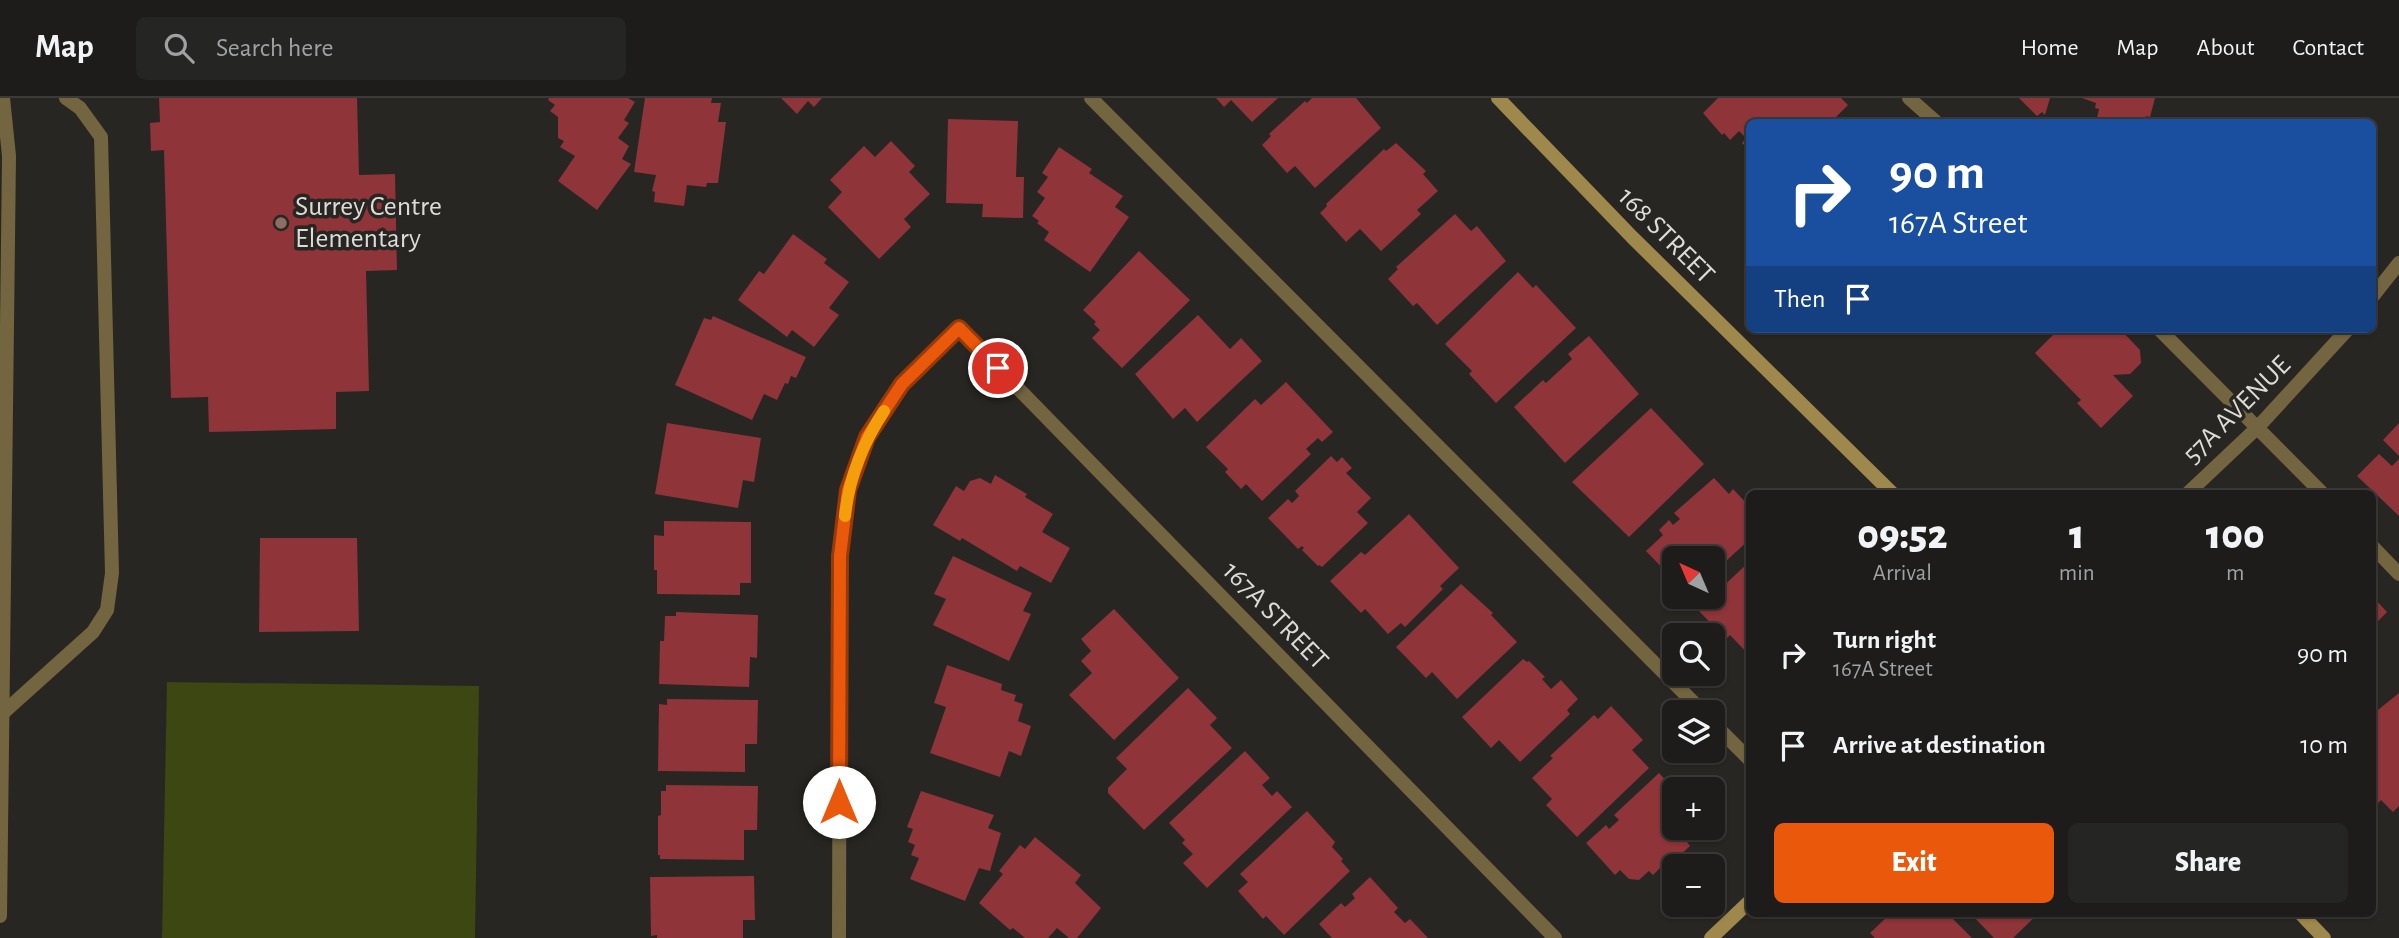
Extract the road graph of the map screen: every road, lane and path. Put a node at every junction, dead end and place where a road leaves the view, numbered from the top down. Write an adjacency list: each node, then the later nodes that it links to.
1 (3, 98): 18 (street)
2 (66, 98): 18 (street)
3 (1091, 98): 17 (street)
4 (1498, 98): 12 (main road, 168 STREET)
5 (1909, 98): 6 (street)
6 (1933, 119)
7 (2399, 262): 8 (street)
8 (2376, 292)
9 (2163, 333): 11 (street)
10 (2344, 333): 11 (street, 57A AVENUE)
11 (2258, 427): 13 (street, 57A AVENUE); 14 (street)
12 (1889, 490)
13 (2191, 490)
14 (2319, 490)
15 (2376, 550): 16 (street)
16 (2399, 574)
17 (1691, 700)
18 (4, 712): 22 (street)
19 (1725, 735): 20 (street)
20 (1746, 756)
21 (1746, 905): 26 (main road)
22 (0, 916)
23 (2304, 917): 27 (main road)
24 (839, 938): 25 (street, 167A STREET)
25 (1555, 938)
26 (1711, 938)
27 (2324, 938)

